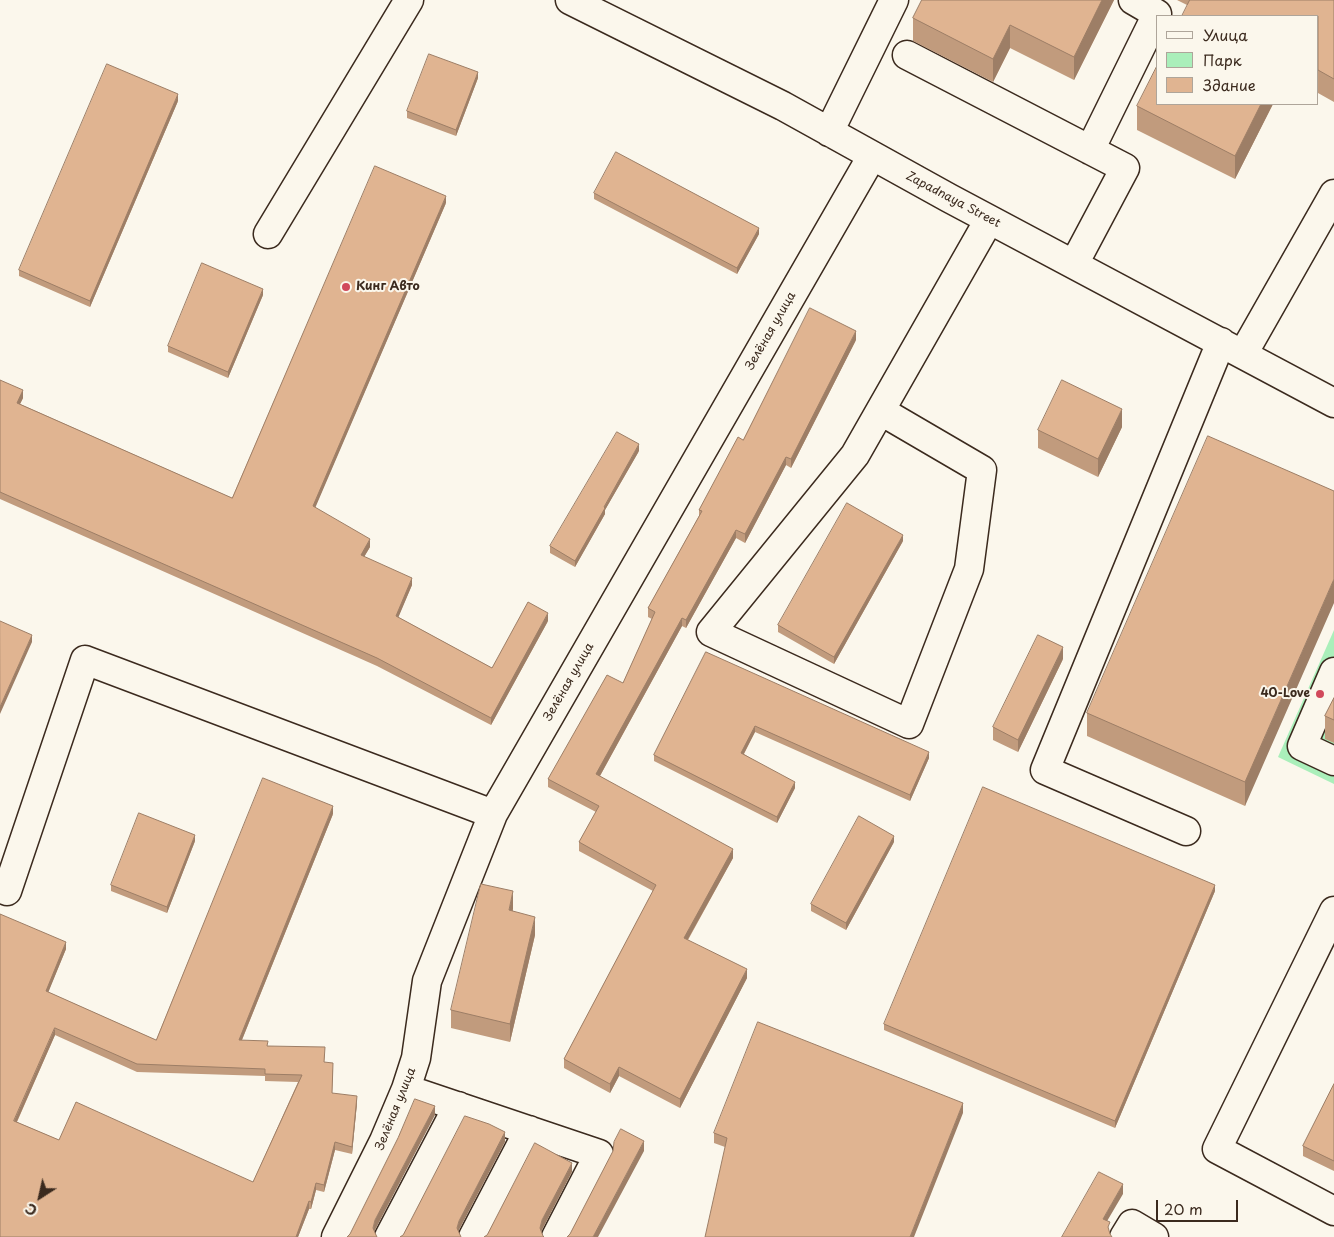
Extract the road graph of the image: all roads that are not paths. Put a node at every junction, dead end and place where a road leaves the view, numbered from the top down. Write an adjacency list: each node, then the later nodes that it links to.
1 (409, 0): 11 (street)
2 (570, 0): 6 (street, Zapadnaya Street)
3 (894, 0): 6 (street)
4 (1132, 0): 7 (street)
5 (907, 54): 7 (street)
6 (829, 132): 8 (street, Zapadnaya Street)
7 (1090, 150): 12 (street)
8 (872, 156): 10 (street, Zapadnaya Street); 18 (street, Зелёная улица)
9 (1334, 194): 13 (street)
10 (990, 220): 12 (street, Zapadnaya Street); 15 (street)
11 (268, 234)
12 (1074, 264): 13 (street, Zapadnaya Street)
13 (1232, 348): 14 (street, Zapadnaya Street); 19 (street)
14 (1334, 403)
15 (880, 412): 15 (street)
16 (1334, 672): 17 (street)
17 (1334, 761)
18 (493, 814): 20 (street); 22 (street, Зелёная улица)
19 (1186, 831)
20 (0, 888)
21 (1334, 911): 25 (street)
22 (406, 1089): 23 (street); 26 (street, Зелёная улица)
23 (458, 1106): 24 (street); 27 (street)
24 (529, 1130): 28 (street); 29 (street)
25 (1334, 1211)
26 (336, 1237)
27 (389, 1237)
28 (473, 1237)
29 (556, 1237)
30 (1124, 1237): 31 (street)
31 (1154, 1237)

